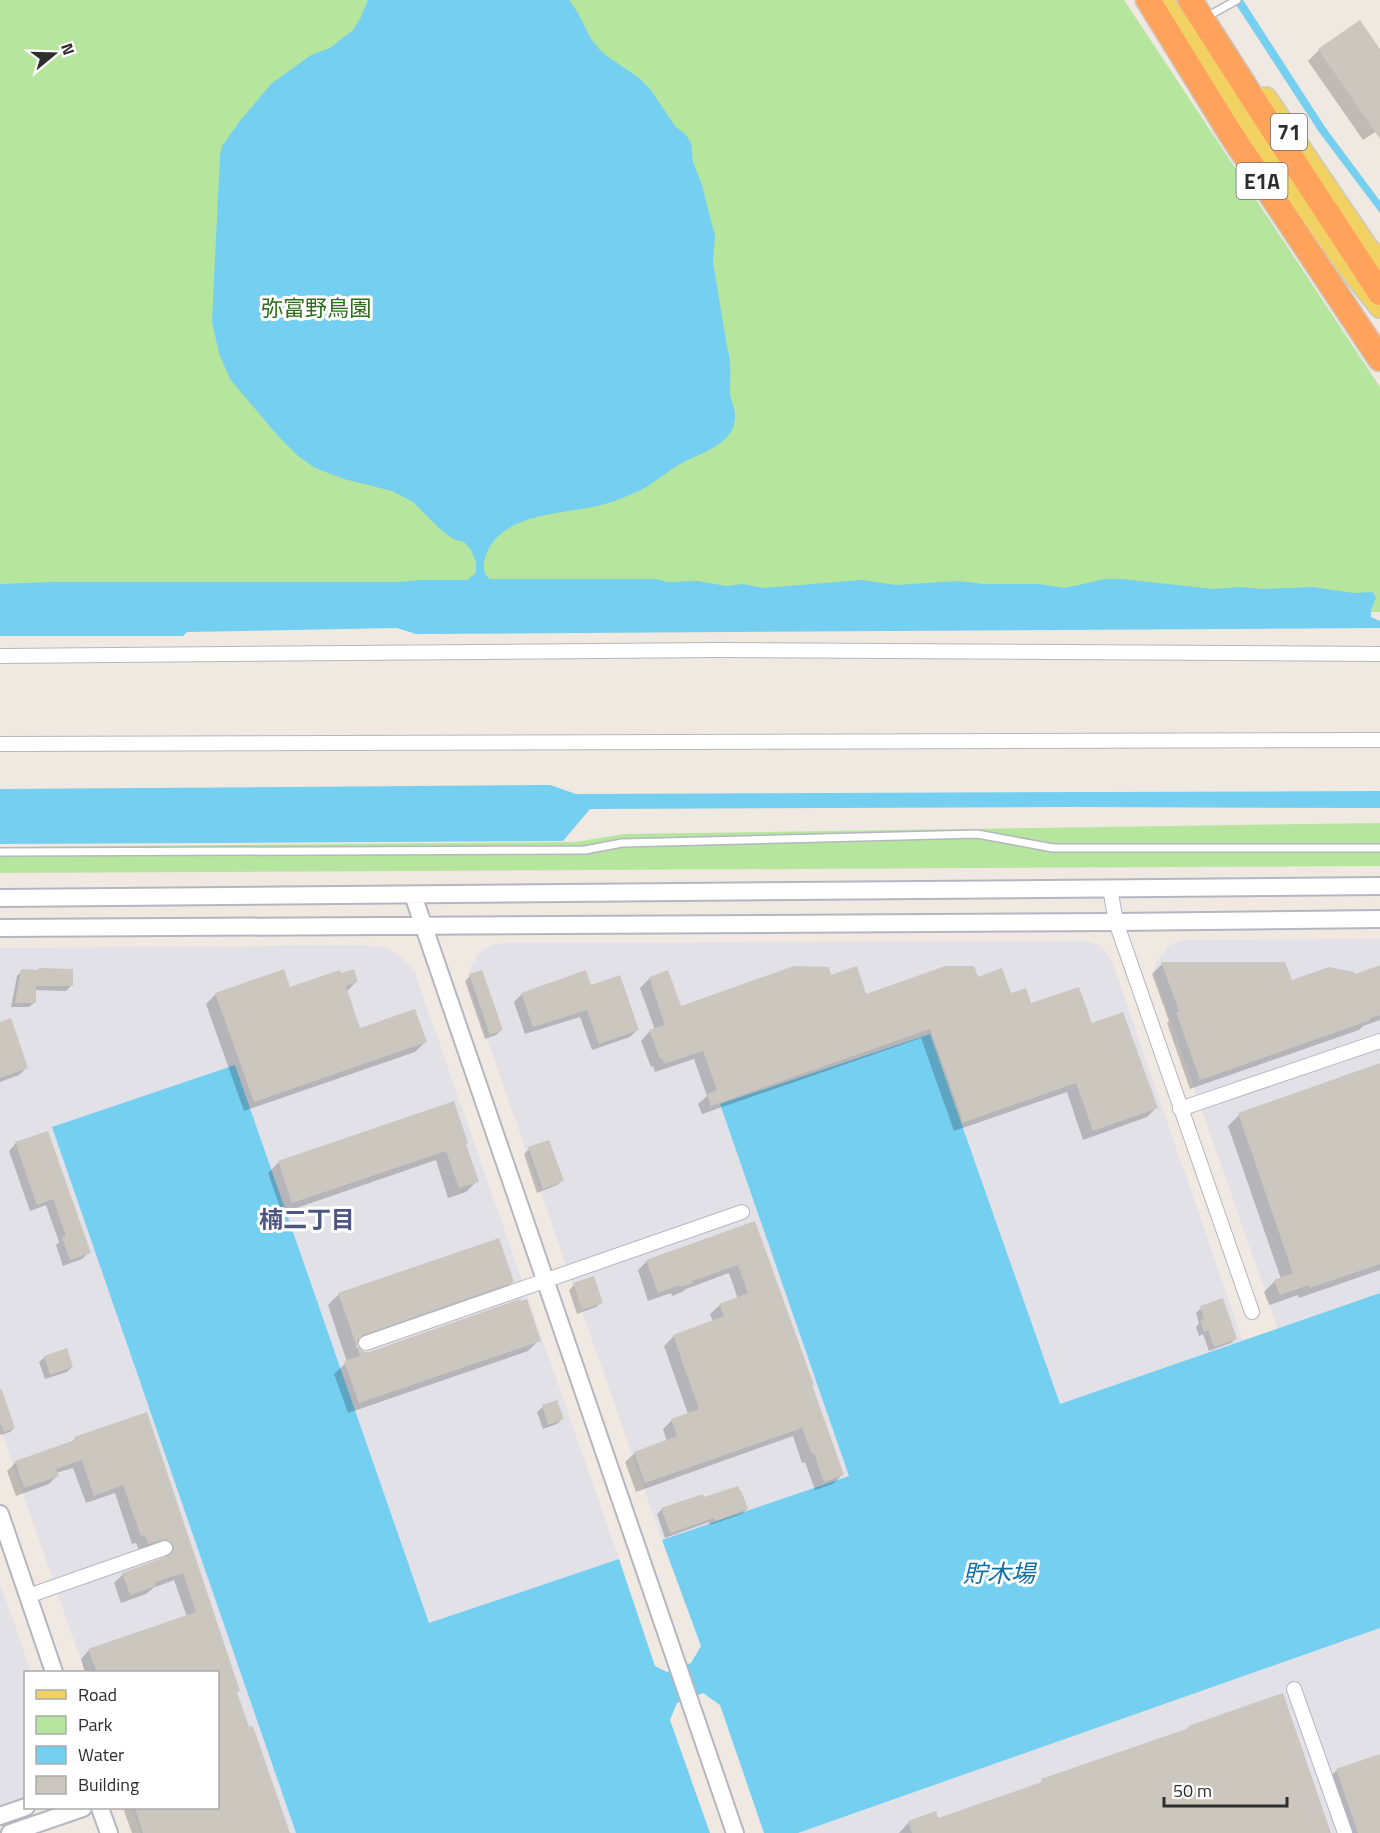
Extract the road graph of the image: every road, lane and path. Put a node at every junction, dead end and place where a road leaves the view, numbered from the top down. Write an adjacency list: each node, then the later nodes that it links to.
1 (1148, 0): 9 (highway, E1A)
2 (1162, 0): 8 (main road, 71)
3 (1190, 0): 7 (highway, E1A)
4 (1234, 2): 5 (lane)
5 (1206, 8): 6 (main road, 71)
6 (1380, 262)
7 (1380, 293)
8 (1380, 307)
9 (1380, 359)
10 (1380, 654): 11 (street)
11 (0, 656)
12 (1380, 740): 13 (street)
13 (0, 744)
14 (1380, 848): 15 (lane)
15 (0, 852)
16 (1380, 886): 17 (street)
17 (1110, 888): 18 (street); 21 (street)
18 (412, 895): 19 (street); 22 (street)
19 (0, 898)
20 (1380, 919): 21 (street)
21 (1116, 922): 22 (street); 25 (street)
22 (423, 927): 23 (street); 27 (street)
23 (0, 928)
24 (1380, 1041): 25 (street)
25 (1180, 1109): 28 (street)
26 (742, 1212): 27 (street)
27 (544, 1281): 29 (street); 41 (street)
28 (1252, 1312)
29 (366, 1343)
30 (0, 1514): 32 (street)
31 (165, 1548): 32 (street)
32 (28, 1596): 33 (street)
33 (54, 1671)
34 (1294, 1689): 42 (street)
35 (24, 1809): 38 (street)
36 (80, 1809): 39 (street)
37 (100, 1809): 40 (street)
38 (0, 1816)
39 (10, 1833)
40 (109, 1833)
41 (735, 1833)
42 (1345, 1833)

